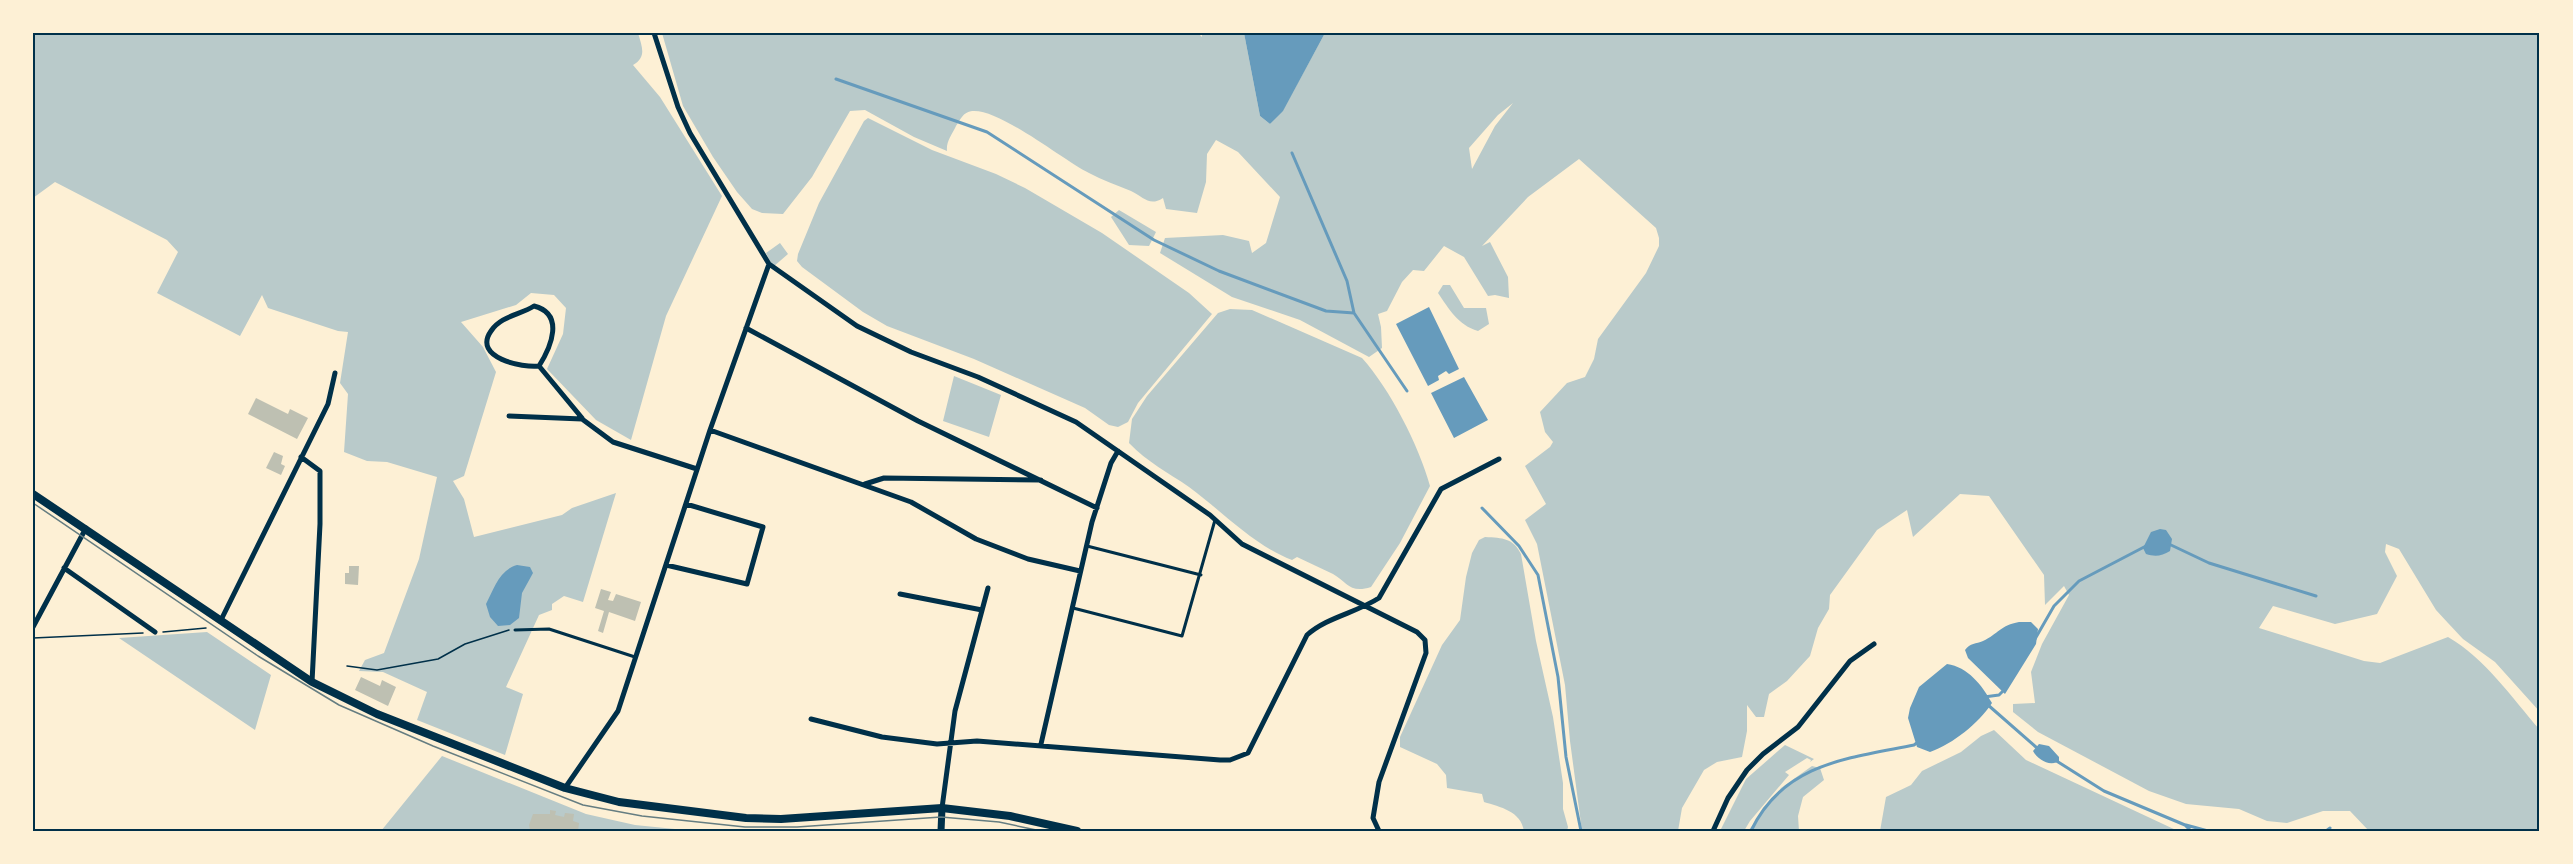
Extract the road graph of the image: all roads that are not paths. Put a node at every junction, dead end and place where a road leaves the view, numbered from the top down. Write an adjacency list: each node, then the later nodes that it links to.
1 (654, 33): 2 (street)
2 (769, 264): 3 (street); 9 (street)
3 (746, 328): 8 (street); 13 (street)
4 (539, 366): 4 (street); 7 (street)
5 (334, 373): 10 (street)
6 (509, 416): 7 (street)
7 (582, 419): 12 (street)
8 (710, 430): 12 (street); 14 (street)
9 (1118, 451): 17 (street); 18 (street)
10 (301, 457): 30 (street); 36 (street)
11 (1499, 459): 27 (street)
12 (697, 469): 16 (street)
13 (1042, 480): 14 (street); 17 (street)
14 (864, 484): 23 (street)
15 (33, 494): 19 (main road)
16 (686, 504): 21 (street); 21 (street)
17 (1097, 508): 20 (street)
18 (1215, 520): 24 (lane); 27 (street)
19 (86, 528): 22 (street); 30 (main road)
20 (1087, 546): 23 (street); 24 (lane)
21 (666, 565): 35 (street)
22 (64, 568): 31 (street); 33 (street)
23 (1080, 571): 28 (street)
24 (1201, 575): 28 (lane)
25 (988, 588): 29 (street)
26 (900, 594): 29 (street)
27 (1366, 606): 39 (street); 44 (street)
28 (1072, 608): 39 (street)
29 (982, 610): 38 (street)
30 (221, 620): 36 (main road)
31 (33, 627)
32 (516, 630): 35 (lane)
33 (155, 632)
34 (1874, 644): 45 (street)
35 (636, 657): 40 (street)
36 (312, 682): 40 (main road)
37 (811, 719): 38 (street)
38 (950, 743): 39 (street); 41 (street)
39 (1041, 744)
40 (565, 788): 41 (main road)
41 (942, 808): 42 (street); 43 (main road)
42 (940, 831)
43 (1077, 831)
44 (1379, 831)
45 (1713, 831)

